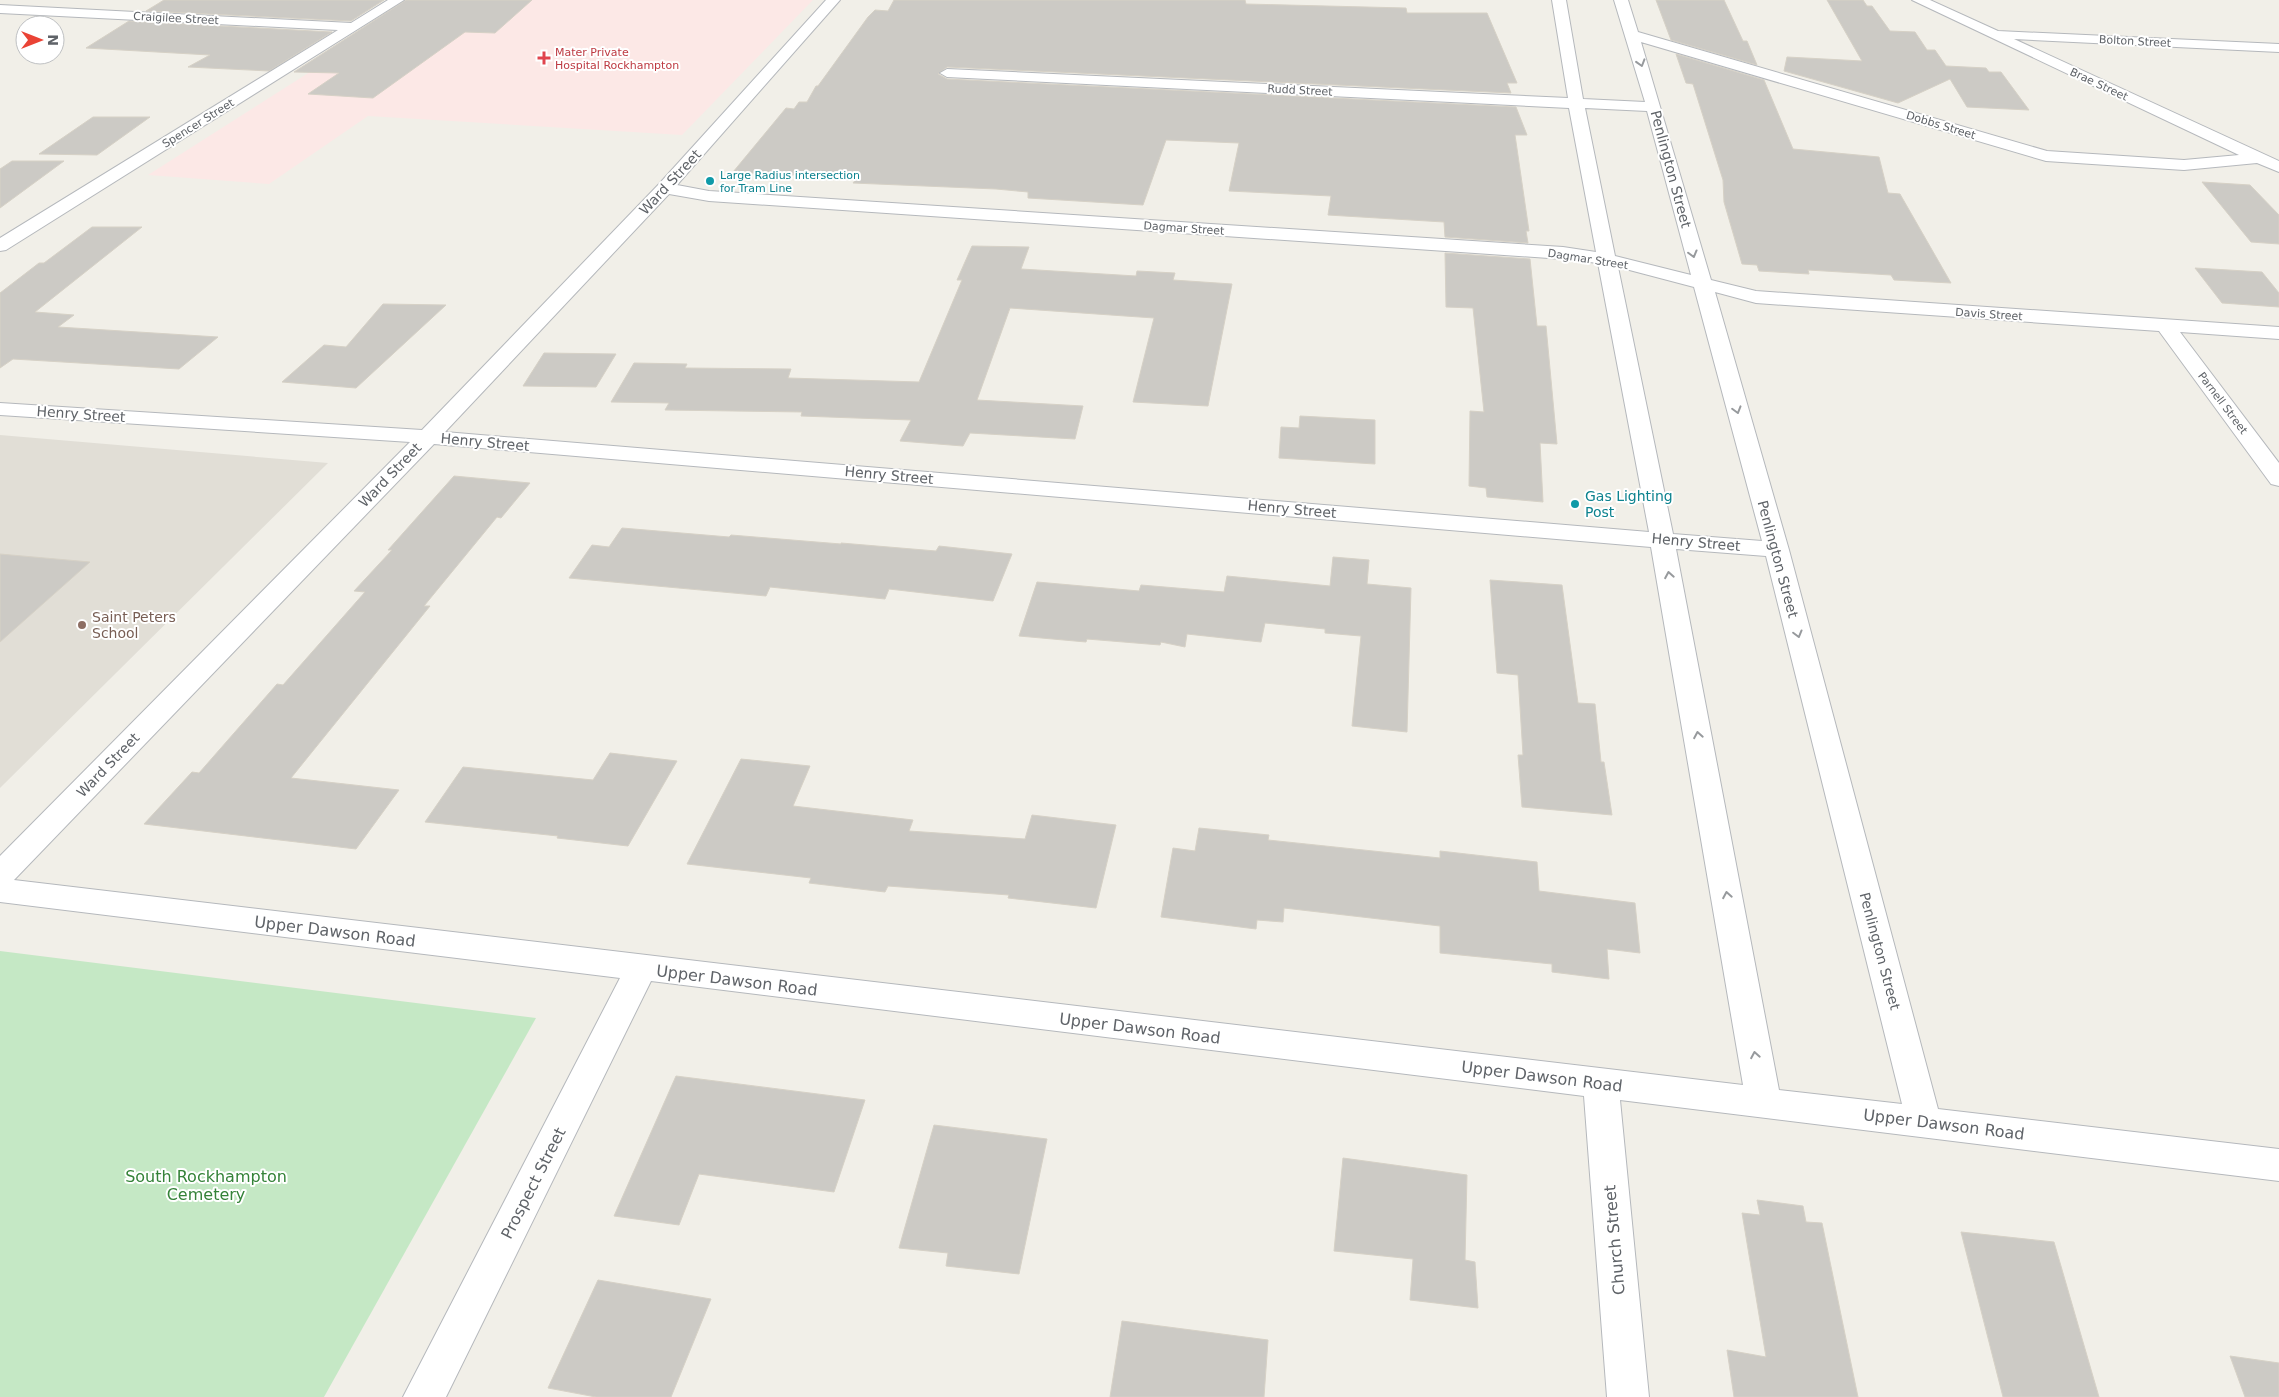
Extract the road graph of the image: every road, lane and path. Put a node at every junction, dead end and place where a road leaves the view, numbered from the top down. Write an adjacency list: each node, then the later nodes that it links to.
1 (397, 0): 7 (street, Spencer Street)
2 (833, 0): 16 (street, Ward Street)
3 (1559, 0): 12 (street)
4 (1621, 0): 9 (street, Penlington Street)
5 (1919, 0): 8 (street, Brae Street)
6 (0, 8): 7 (street, Craigilee Street)
7 (353, 27): 17 (street, Spencer Street)
8 (1990, 33): 10 (street, Bolton Street); 14 (street, Brae Street)
9 (1632, 35): 13 (street, Penlington Street, one-way to 13); 14 (street, Dobbs Street)
10 (2279, 48)
11 (947, 73): 12 (street, Rudd Street)
12 (1576, 103): 13 (street, Rudd Street); 18 (street)
13 (1654, 107): 19 (street, Penlington Street, one-way to 19)
14 (2258, 158): 15 (street, Brae Street)
15 (2279, 167)
16 (665, 188): 18 (street, Dagmar Street); 23 (street, Ward Street)
17 (0, 246)
18 (1607, 259): 19 (street, Dagmar Street); 25 (street)
19 (1701, 282): 20 (street, Davis Street); 26 (street, Penlington Street, one-way to 26)
20 (2166, 327): 21 (street, Davis Street); 24 (street, Parnell Street)
21 (2279, 333)
22 (0, 409): 23 (street, Henry Street)
23 (428, 437): 25 (street, Henry Street); 27 (street, Ward Street)
24 (2279, 479)
25 (1662, 539): 26 (street, Henry Street); 31 (street, one-way to 25)
26 (1776, 550): 32 (street, Penlington Street, one-way to 32)
27 (0, 876)
28 (0, 890): 29 (street, Upper Dawson Road)
29 (642, 968): 30 (street, Upper Dawson Road); 34 (street, Prospect Street)
30 (1600, 1083): 31 (street, Upper Dawson Road); 35 (street, Church Street)
31 (1764, 1103): 32 (street, Upper Dawson Road)
32 (1924, 1122): 33 (street, Upper Dawson Road)
33 (2279, 1165)
34 (424, 1397)
35 (1628, 1397)

